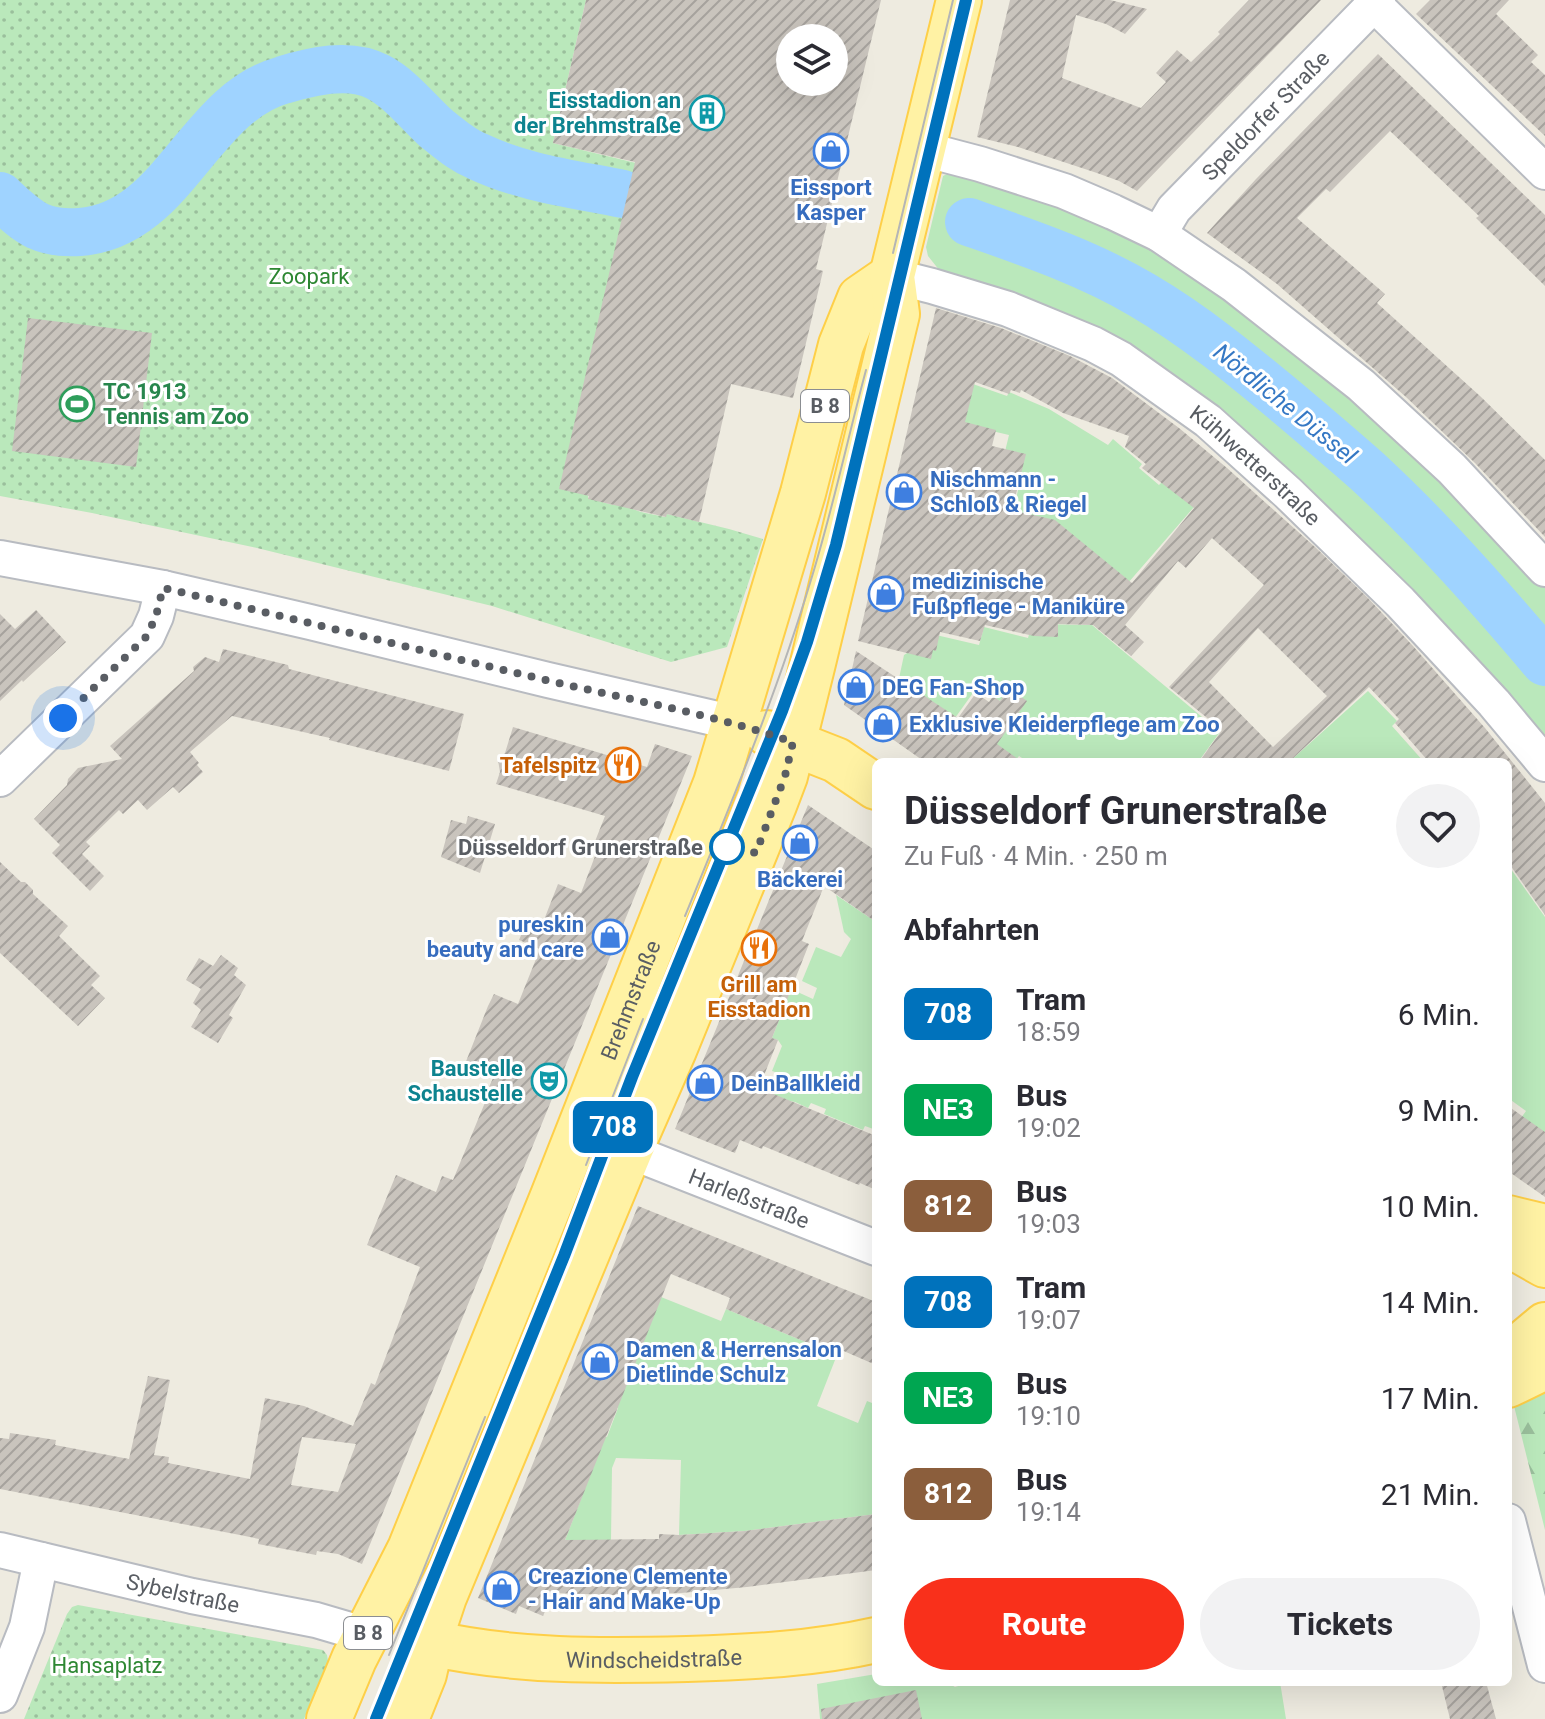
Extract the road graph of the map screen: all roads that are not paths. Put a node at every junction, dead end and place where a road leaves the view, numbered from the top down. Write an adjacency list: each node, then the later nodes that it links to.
1 (959, 0): 3 (main road, B 8)
2 (1376, 2): 4 (street); 5 (street, Speldorfer Straße)
3 (923, 149): 5 (street); 6 (main road, B 8)
4 (1545, 172)
5 (1159, 234): 8 (street)
6 (892, 276): 10 (main road, Brehmstraße / B 8); 11 (main road, B 8); 12 (street, Kühlwetterstraße)
7 (0, 558): 9 (street)
8 (1545, 569)
9 (163, 588): 10 (street); 13 (street)
10 (735, 723): 11 (main road); 15 (main road, Brehmstraße / B 8)
11 (793, 742): 14 (main road); 16 (main road, B 8)
12 (1545, 764)
13 (0, 779)
14 (872, 784)
15 (578, 1131): 16 (street, Harleßstraße); 27 (main road, Brehmstraße / B 8)
16 (630, 1150): 19 (street, Harleßstraße); 32 (main road, B 8)
17 (1512, 1219): 18 (main road)
18 (1545, 1227)
19 (872, 1246)
20 (1512, 1246): 21 (main road)
21 (1545, 1265)
22 (1545, 1325): 23 (main road)
23 (1512, 1353)
24 (1545, 1367): 25 (main road)
25 (1512, 1383)
26 (1512, 1537): 33 (street)
27 (410, 1549): 30 (main road, Brehmstraße / B 8); 32 (main road)
28 (0, 1550): 29 (street, Sybelstraße)
29 (41, 1560): 30 (street, Sybelstraße); 34 (street)
30 (367, 1635): 35 (main road, Brehmstraße / B 8)
31 (872, 1641): 32 (main road, Windscheidstraße)
32 (431, 1643): 36 (main road, B 8)
33 (1545, 1665)
34 (0, 1695)
35 (329, 1719)
36 (406, 1719)

